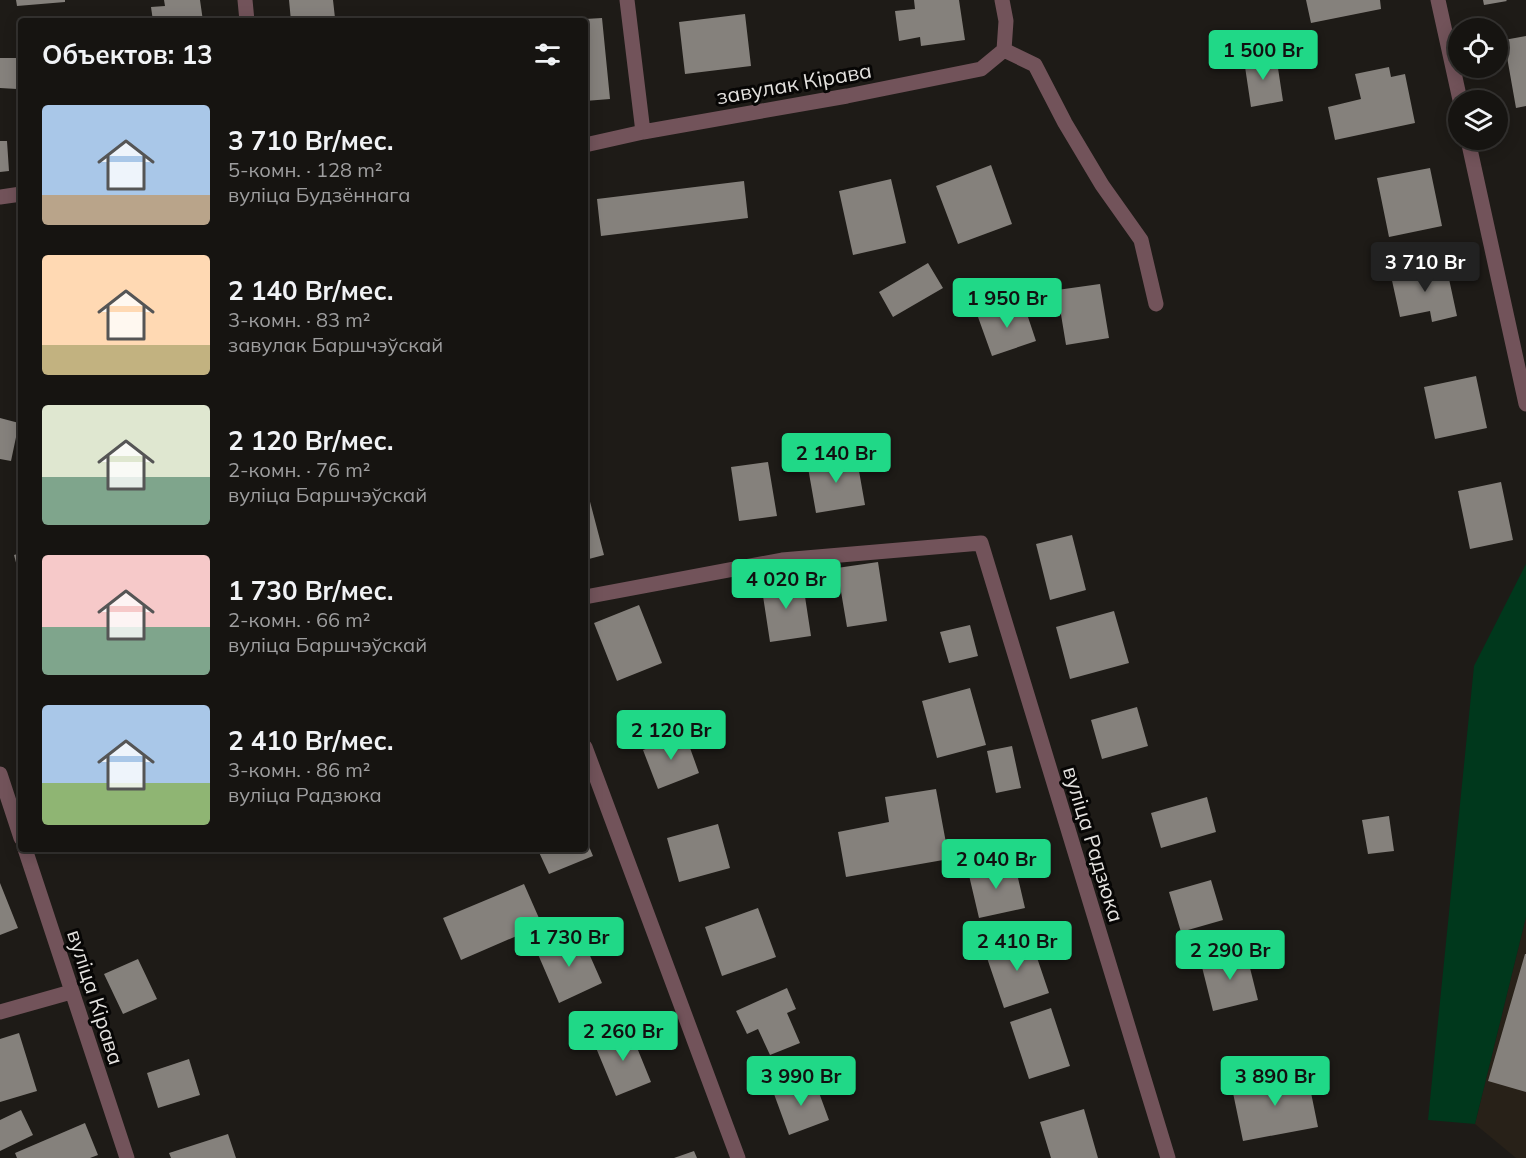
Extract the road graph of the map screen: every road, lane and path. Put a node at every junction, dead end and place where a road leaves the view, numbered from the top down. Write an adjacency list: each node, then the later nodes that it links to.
1 (244, 0): 5 (street)
2 (627, 0): 8 (street)
3 (1002, 0): 6 (street)
4 (1438, 0): 7 (street)
5 (247, 18)
6 (1004, 50): 8 (street, завулак Кірава); 13 (street)
7 (1458, 90)
8 (643, 132): 9 (street, завулак Кірава)
9 (588, 144)
10 (1470, 150): 14 (street)
11 (18, 194): 12 (street)
12 (0, 197)
13 (1156, 304)
14 (1526, 404)
15 (588, 596): 24 (street, вуліца Радзюка)
16 (588, 755): 23 (street)
17 (0, 774): 18 (street)
18 (18, 829)
19 (26, 852): 20 (street, вуліца Кірава)
20 (71, 992): 21 (street); 22 (street, вуліца Кірава)
21 (0, 1012)
22 (127, 1158)
23 (738, 1158)
24 (1168, 1158)

